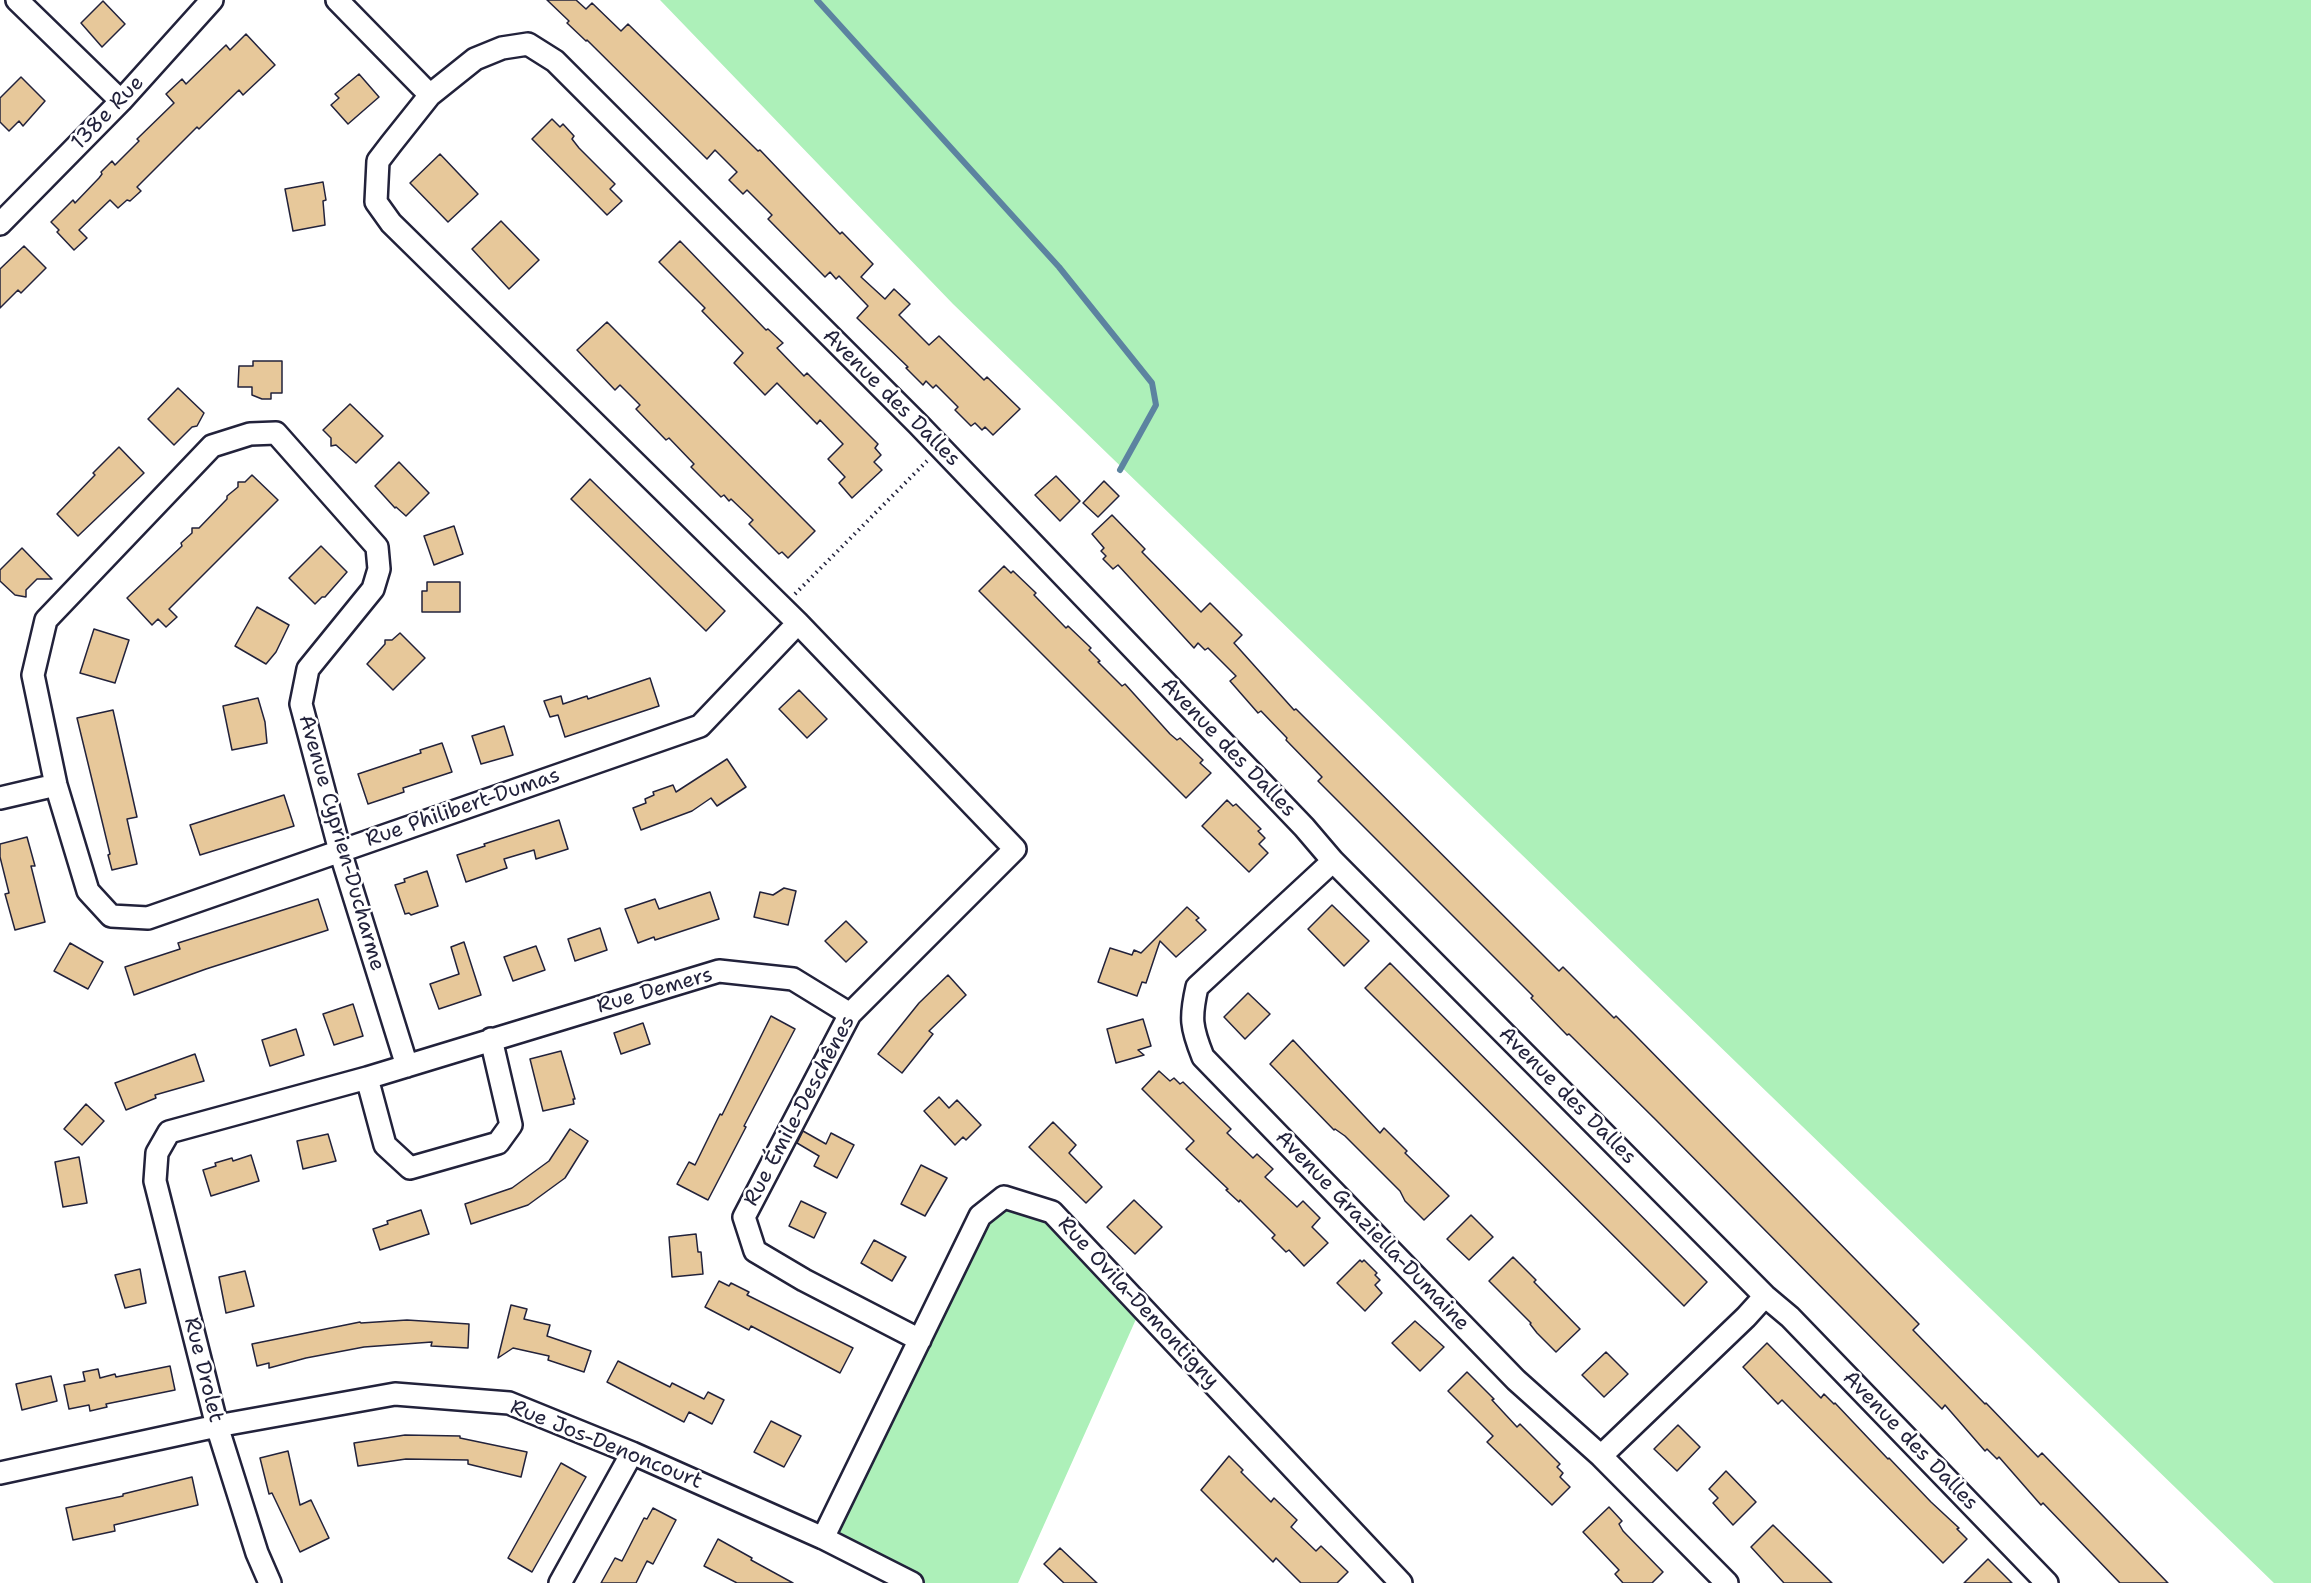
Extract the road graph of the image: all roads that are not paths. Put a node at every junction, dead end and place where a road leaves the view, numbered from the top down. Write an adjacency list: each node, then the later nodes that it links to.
1 (18, 0): 5 (street)
2 (212, 0): 5 (street, 138e Rue)
3 (338, 0): 4 (street)
4 (430, 95): 7 (street, Avenue des Dalles); 12 (street, Avenue des Dalles)
5 (121, 101): 6 (street, 138e Rue)
6 (0, 224)
7 (798, 623): 10 (street, Avenue des Dalles); 11 (street, Rue Philibert-Dumas)
8 (56, 785): 9 (street); 11 (street, Rue Philibert-Dumas); 11 (street, Avenue Cyprien-Ducharme)
9 (0, 798)
10 (1015, 849): 13 (street, Rue Émile-Deschênes)
11 (340, 851): 15 (street, Avenue Cyprien-Ducharme)
12 (1333, 861): 18 (street, Avenue des Dalles); 22 (street, Avenue Graziella-Dumaine)
13 (850, 1014): 14 (street, Rue Demers); 19 (street, Rue Émile-Deschênes)
14 (491, 1039): 15 (street, Rue Demers); 16 (street)
15 (407, 1066): 16 (street, Rue Demers)
16 (367, 1078): 17 (street, Rue Demers)
17 (157, 1154): 20 (street, Rue Drolet)
18 (1765, 1296): 22 (street); 30 (street, Avenue des Dalles)
19 (920, 1340): 24 (street, Rue Ovila-Demontigny); 28 (street, Rue Ovila-Demontigny)
20 (217, 1426): 21 (street, Rue Jos-Denoncourt); 23 (street, Rue Jos-Denoncourt); 25 (street, Rue Drolet)
21 (632, 1453): 24 (street, Rue Jos-Denoncourt); 26 (street)
22 (1601, 1456): 29 (street, Avenue Graziella-Dumaine)
23 (0, 1473)
24 (822, 1538): 27 (street, Rue Jos-Denoncourt)
25 (270, 1583)
26 (560, 1583)
27 (912, 1583)
28 (1401, 1583)
29 (1727, 1583)
30 (2047, 1583)

